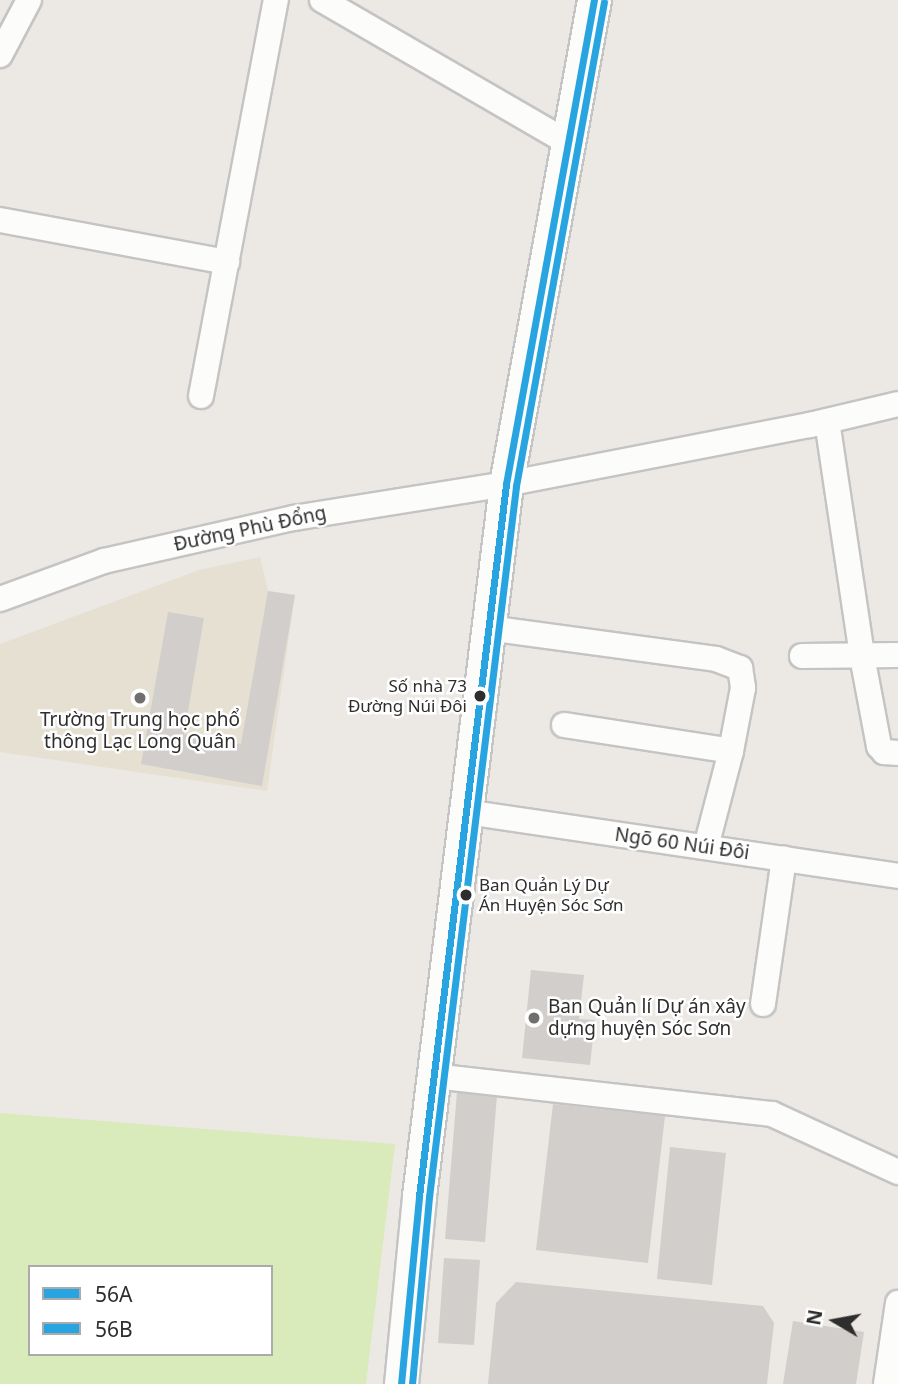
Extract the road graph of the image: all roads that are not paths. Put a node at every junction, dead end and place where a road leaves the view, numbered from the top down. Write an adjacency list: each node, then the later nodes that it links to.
1 (29, 0): 5 (street)
2 (276, 0): 8 (street)
3 (322, 0): 6 (street)
4 (594, 0): 6 (main road)
5 (0, 55)
6 (569, 143): 12 (main road)
7 (0, 220): 8 (street)
8 (227, 262): 9 (street)
9 (201, 396)
10 (898, 404): 11 (street, Đường Phù Đổng)
11 (827, 421): 12 (street, Đường Phù Đổng); 17 (street)
12 (506, 484): 13 (street, Đường Phù Đổng); 14 (main road)
13 (0, 598)
14 (488, 628): 19 (street); 21 (main road)
15 (898, 655): 17 (street)
16 (803, 656): 17 (street)
17 (862, 656): 20 (street)
18 (564, 725): 19 (street)
19 (731, 751): 22 (street)
20 (898, 753)
21 (466, 812): 22 (street, Ngõ 60 Núi Đôi); 26 (main road)
22 (706, 847): 23 (street, Ngõ 60 Núi Đôi)
23 (784, 859): 24 (street, Ngõ 60 Núi Đôi); 25 (street)
24 (898, 876)
25 (763, 1004)
26 (433, 1076): 27 (street); 29 (main road)
27 (898, 1172)
28 (898, 1303): 30 (street)
29 (401, 1384)
30 (886, 1384)

